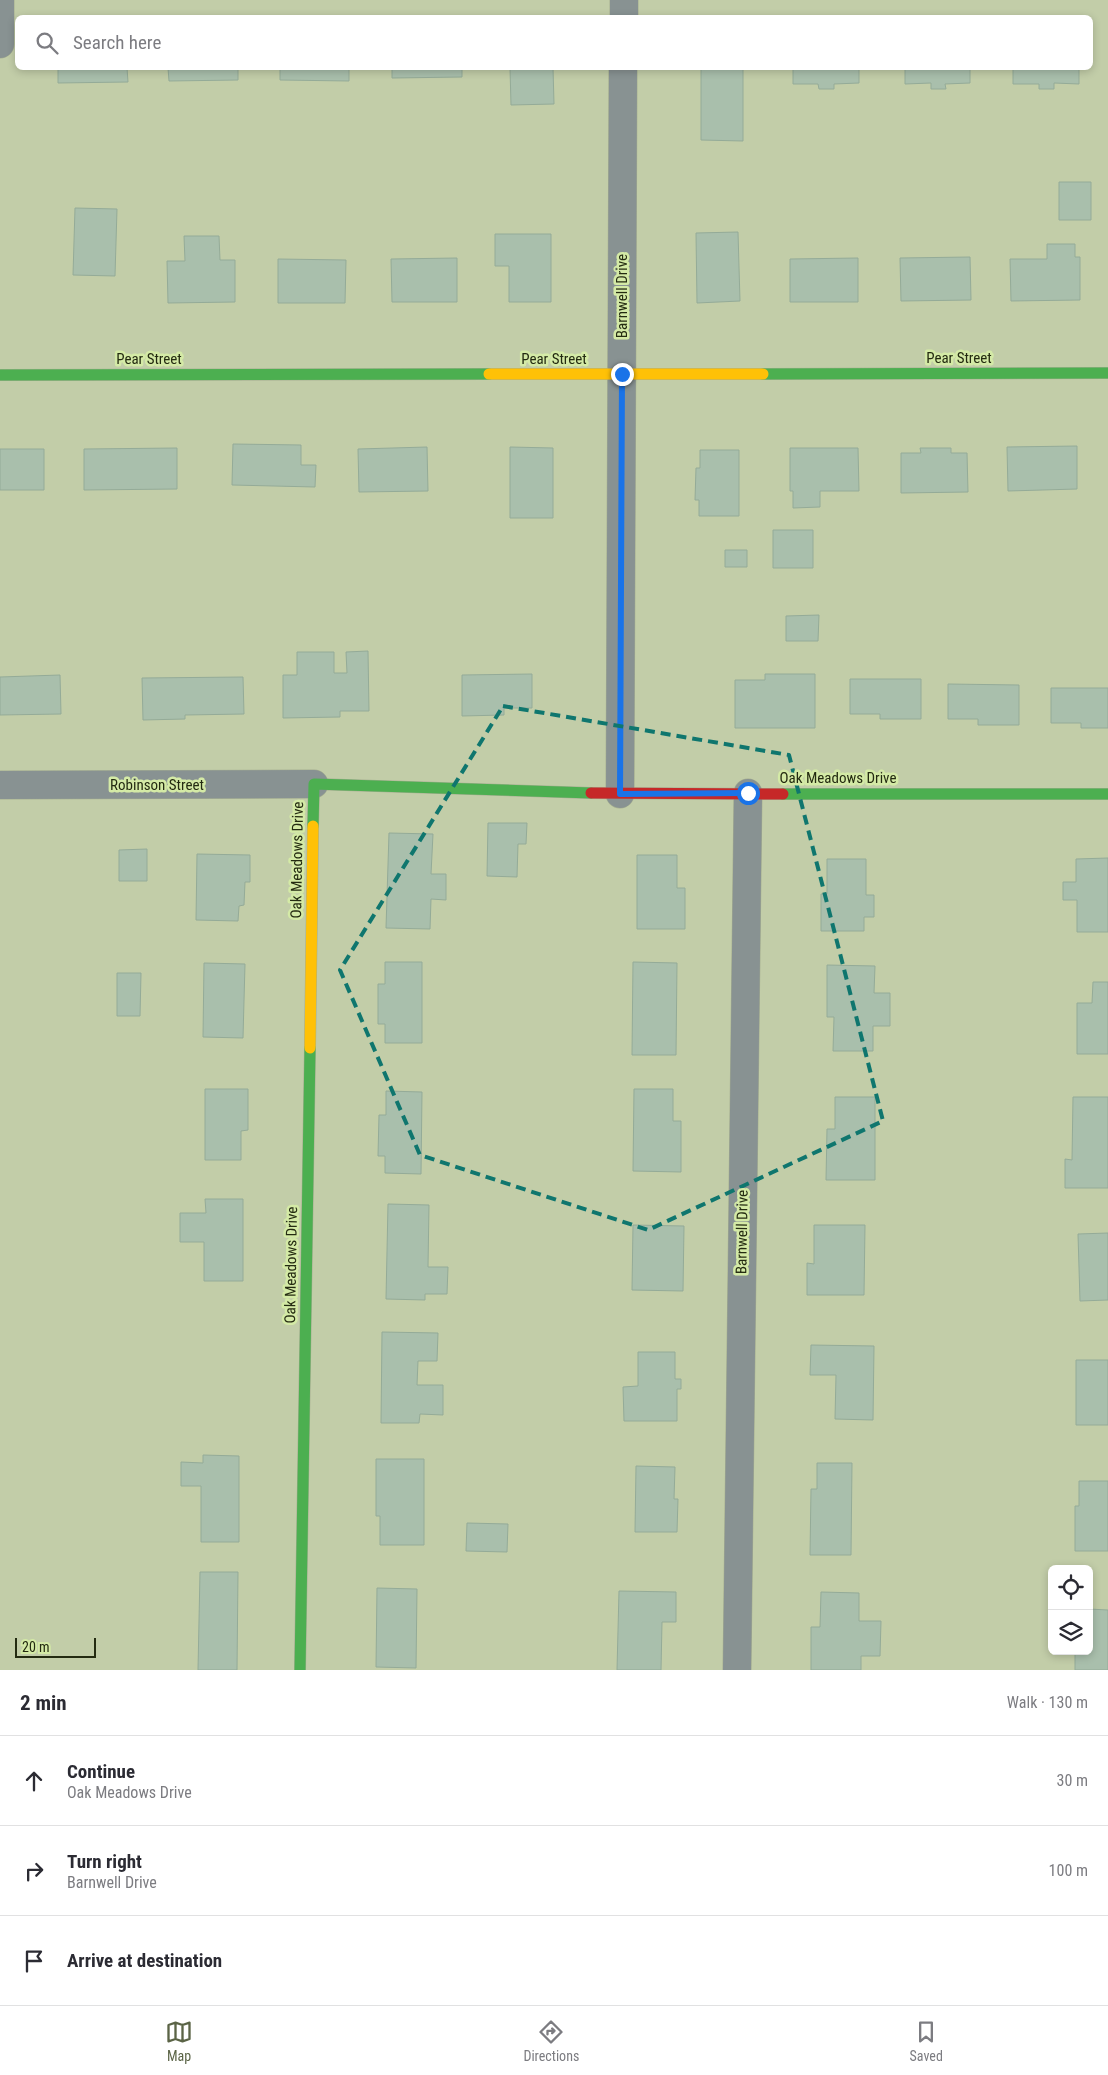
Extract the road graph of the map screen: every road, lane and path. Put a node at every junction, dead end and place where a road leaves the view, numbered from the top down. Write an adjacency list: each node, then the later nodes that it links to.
1 (0, 0): 4 (street)
2 (624, 0): 3 (street)
3 (624, 15)
4 (0, 44)
5 (623, 70): 7 (street, Barnwell Drive)
6 (1108, 373): 7 (street, Pear Street)
7 (622, 374): 8 (street, Pear Street); 12 (street, Barnwell Drive)
8 (0, 375)
9 (314, 784): 10 (street, Robinson Street); 12 (street, Oak Meadows Drive); 14 (street, Oak Meadows Drive)
10 (0, 785)
11 (748, 793): 12 (street, Oak Meadows Drive); 13 (street, Oak Meadows Drive); 15 (street, Barnwell Drive)
12 (620, 794)
13 (1108, 794)
14 (300, 1670)
15 (737, 1670)

